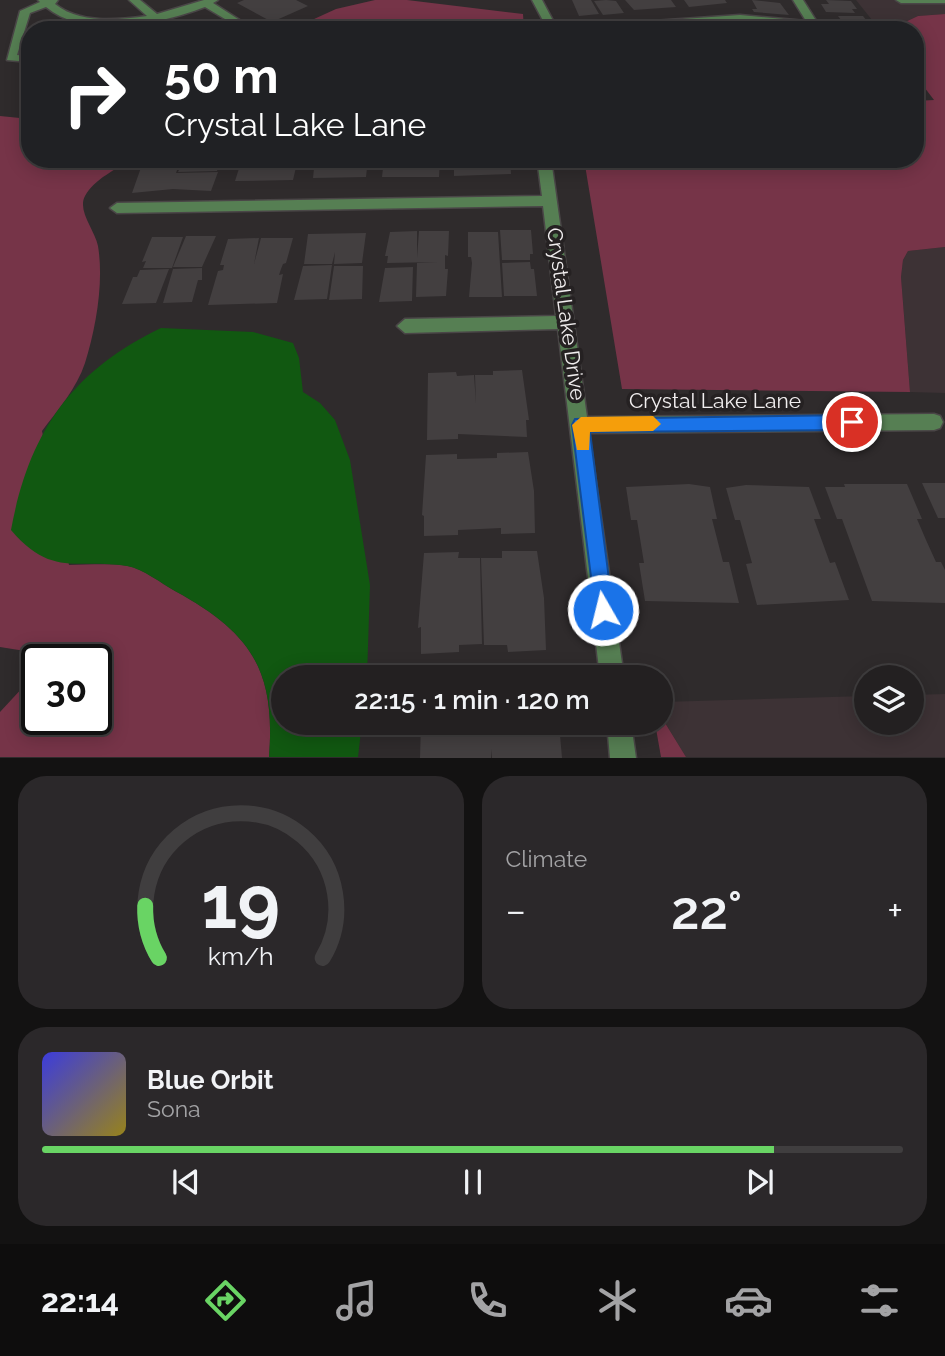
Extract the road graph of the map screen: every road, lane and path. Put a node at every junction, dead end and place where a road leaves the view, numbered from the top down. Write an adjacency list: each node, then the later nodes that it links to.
1 (134, 0): 8 (street)
2 (537, 0): 11 (street)
3 (798, 0): 14 (street)
4 (901, 0): 5 (street)
5 (945, 0)
6 (48, 1): 8 (street); 9 (street)
7 (209, 1): 8 (street); 10 (street)
8 (156, 18)
9 (21, 21)
10 (237, 21)
11 (548, 21)
12 (697, 21): 13 (street)
13 (765, 21)
14 (812, 21)
15 (21, 22): 16 (street)
16 (21, 59)
17 (545, 168): 18 (street, Crystal Lake Drive)
18 (550, 201): 19 (street, Crystal Lake Drive); 20 (street, Crystal Lake Drive)
19 (117, 208)
20 (565, 322): 21 (street); 23 (street, Crystal Lake Drive)
21 (405, 326)
22 (934, 422): 23 (street, Crystal Lake Lane)
23 (581, 425): 24 (street, Crystal Lake Drive)
24 (611, 665)
25 (620, 735): 26 (street)
26 (623, 758)

